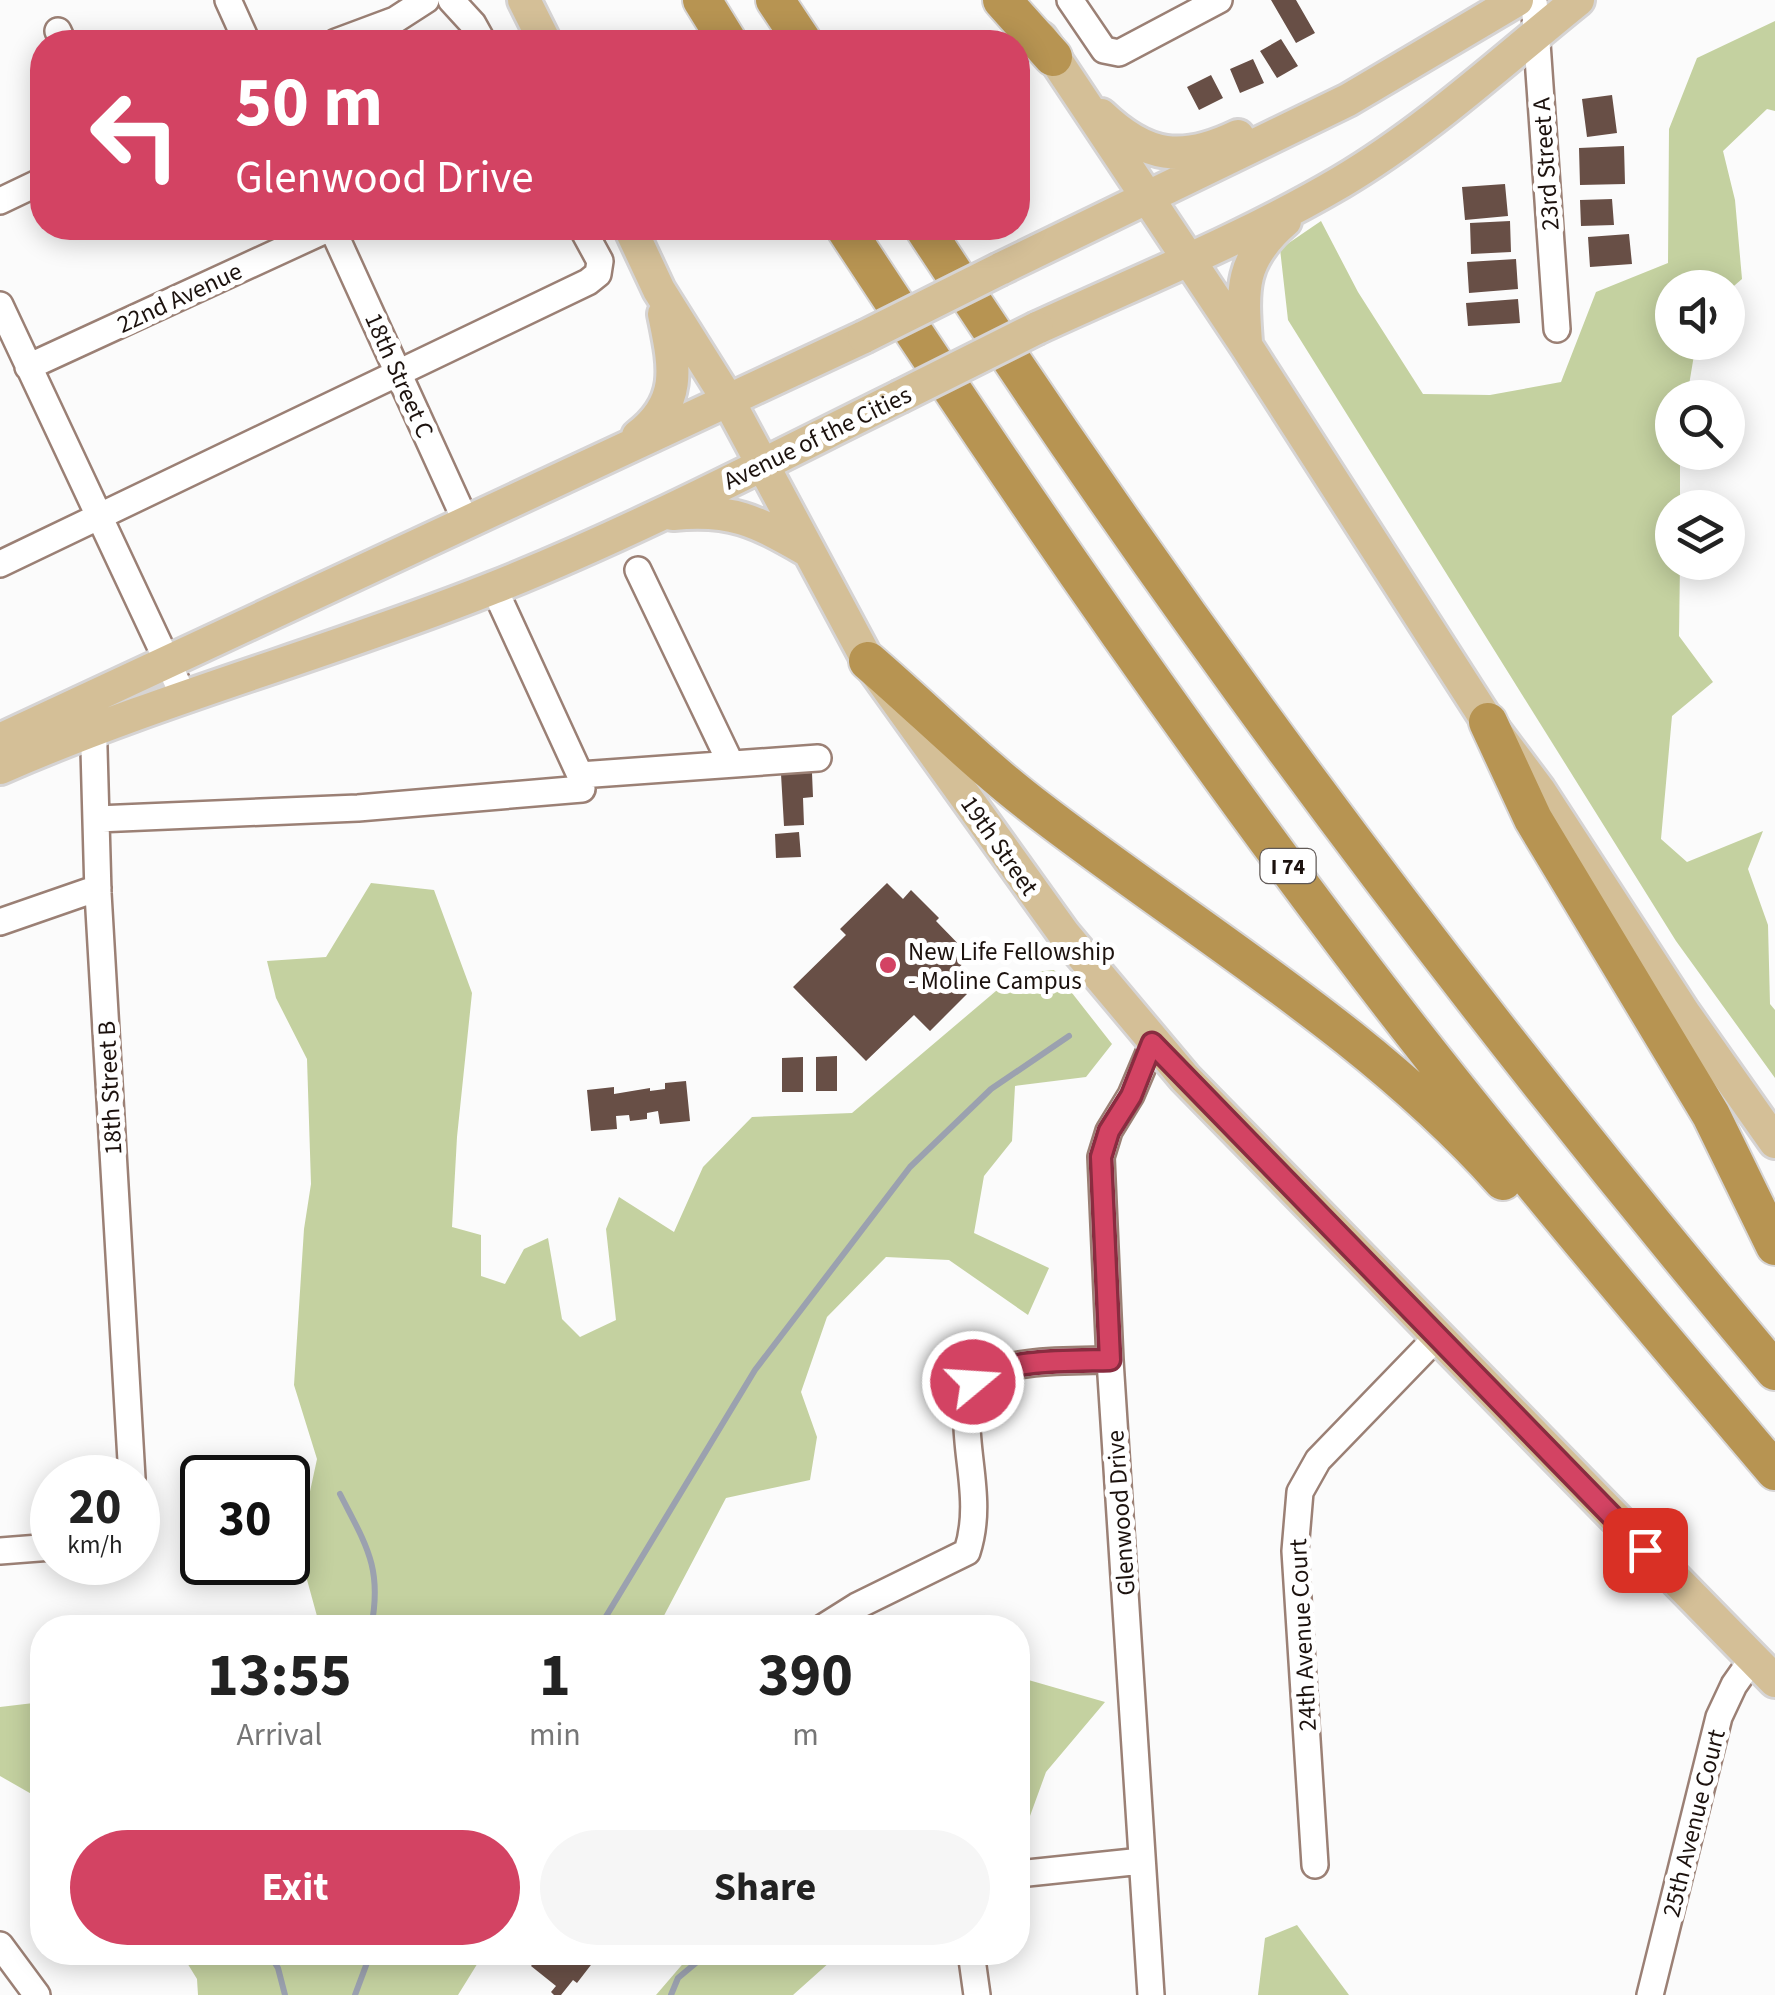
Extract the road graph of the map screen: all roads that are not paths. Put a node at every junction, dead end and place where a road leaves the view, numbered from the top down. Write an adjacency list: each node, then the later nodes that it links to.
1 (228, 0): 15 (street)
2 (426, 0): 16 (street)
3 (450, 0): 17 (street)
4 (524, 0): 18 (main road)
5 (702, 0): 19 (highway)
6 (776, 0): 20 (highway)
7 (1002, 0): 21 (highway)
8 (1016, 0): 23 (main road)
9 (1070, 0): 13 (street)
10 (1219, 0): 13 (street)
11 (1514, 0): 23 (main road); 26 (main road, Avenue of the Cities)
12 (1578, 0): 14 (main road, Avenue of the Cities)
13 (1181, 9)
14 (1536, 16): 25 (main road, Avenue of the Cities); 37 (street, 23rd Street A)
15 (242, 30)
16 (368, 30)
17 (476, 30)
18 (540, 30)
19 (721, 30)
20 (795, 30)
21 (1027, 30)
22 (1030, 33): 23 (highway)
23 (1063, 72): 26 (main road)
24 (30, 187): 27 (street)
25 (1314, 196): 34 (main road, Avenue of the Cities); 38 (main road)
26 (1147, 199): 34 (main road); 41 (main road, Avenue of the Cities, bridge)
27 (0, 201)
28 (305, 240): 39 (street, 22nd Avenue)
29 (337, 240): 40 (street, 18th Street C)
30 (589, 240): 40 (street)
31 (636, 240): 35 (main road, 19th Street)
32 (854, 240): 68 (highway, I 74)
33 (932, 240): 70 (highway, I 74)
34 (1187, 259): 38 (main road); 43 (main road, Avenue of the Cities, bridge)
35 (659, 290): 41 (main road, 19th Street); 42 (main road)
36 (0, 305): 39 (street)
37 (1556, 329)
38 (1247, 348): 55 (main road)
39 (28, 368): 44 (street)
40 (400, 374): 44 (street); 46 (street, 18th Street C)
41 (728, 400): 42 (main road, Avenue of the Cities); 43 (main road, 19th Street)
42 (616, 454): 46 (main road, Avenue of the Cities)
43 (761, 464): 45 (main road, Avenue of the Cities); 47 (main road, 19th Street)
44 (96, 516): 48 (street); 52 (street)
45 (654, 516): 47 (main road); 50 (main road, Avenue of the Cities)
46 (467, 524): 52 (main road, Avenue of the Cities)
47 (808, 550): 51 (main road, 19th Street)
48 (0, 564)
49 (638, 570): 58 (street)
50 (494, 588): 53 (main road, Avenue of the Cities); 60 (street)
51 (868, 661): 64 (main road, 19th Street); 68 (highway)
52 (168, 664): 53 (street); 54 (main road, Avenue of the Cities)
53 (184, 697): 54 (main road, Avenue of the Cities)
54 (93, 713): 56 (main road, Avenue of the Cities); 59 (main road, Avenue of the Cities); 61 (street, 18th Street B)
55 (1488, 722): 65 (main road); 66 (highway)
56 (0, 740)
57 (818, 758): 58 (street)
58 (730, 764): 60 (street)
59 (0, 768)
60 (581, 782): 61 (street)
61 (96, 819): 62 (street, 18th Street B)
62 (98, 888): 63 (street); 71 (street, 18th Street B)
63 (0, 922)
64 (1152, 1043): 67 (main road, 19th Street); 69 (street, Glenwood Drive)
65 (1775, 1142)
66 (1775, 1246)
67 (1437, 1337): 76 (main road, 19th Street); 78 (street, 24th Avenue Court)
68 (1662, 1340): 72 (highway, I 74)
69 (1110, 1360): 75 (street); 77 (street, Glenwood Drive)
70 (1775, 1370)
71 (131, 1455)
72 (1775, 1470)
73 (30, 1549): 74 (street)
74 (0, 1551)
75 (843, 1615)
76 (1764, 1670): 85 (street, 25th Avenue Court)
77 (1142, 1861): 79 (street); 84 (street, Glenwood Drive)
78 (1315, 1865)
79 (1030, 1873)
80 (0, 1945): 82 (street)
81 (973, 1965): 83 (street)
82 (37, 1995)
83 (977, 1995)
84 (1152, 1995)
85 (1650, 1995)

